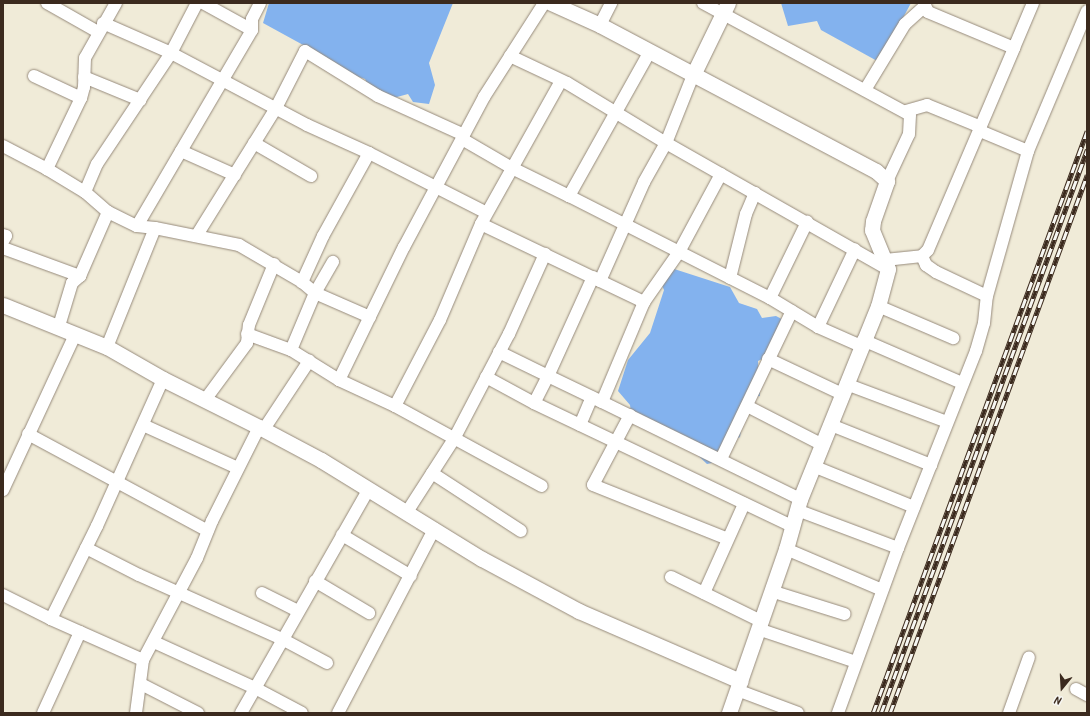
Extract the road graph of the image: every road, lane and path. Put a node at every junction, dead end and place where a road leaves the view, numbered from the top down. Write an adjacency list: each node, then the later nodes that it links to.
1 (47, 3): 15 (street)
2 (116, 3): 15 (street)
3 (197, 3): 18 (street)
4 (203, 3): 16 (street)
5 (260, 3): 16 (street)
6 (544, 3): 20 (street)
7 (551, 3): 14 (street)
8 (611, 3): 14 (street)
9 (703, 3): 12 (street)
10 (1033, 3): 17 (street)
11 (924, 5): 17 (street); 26 (street)
12 (725, 8): 21 (street); 26 (street)
13 (1087, 11): 38 (street)
14 (600, 25): 19 (street)
15 (101, 27): 18 (street); 23 (street)
16 (252, 30): 24 (street)
17 (1014, 48): 32 (street)
18 (171, 53): 24 (street); 28 (street)
19 (649, 53): 21 (street); 31 (street)
20 (510, 56): 25 (street); 33 (street)
21 (693, 75): 35 (street); 45 (street)
22 (34, 76): 27 (street)
23 (84, 77): 27 (street); 28 (street)
24 (222, 80): 29 (street); 37 (street)
25 (561, 81): 31 (street); 40 (street)
26 (865, 90): 30 (street)
27 (81, 98): 41 (street)
28 (140, 100): 47 (street)
29 (276, 108): 33 (street); 34 (street); 39 (street)
30 (906, 111): 32 (street); 45 (street)
31 (617, 112): 35 (street); 49 (street)
32 (981, 129): 38 (street); 64 (street)
33 (463, 137): 40 (street); 46 (street)
34 (254, 143): 43 (street); 44 (street)
35 (666, 143): 42 (street); 54 (street)
36 (3, 146): 41 (street)
37 (181, 151): 43 (street); 55 (street)
38 (1028, 151): 73 (street)
39 (369, 153): 46 (street); 71 (street)
40 (512, 168): 49 (street); 51 (street)
41 (47, 169): 47 (street)
42 (720, 174): 48 (street); 62 (street)
43 (234, 175): 58 (street)
44 (311, 176)
45 (886, 181): 67 (street)
46 (436, 187): 51 (street); 79 (street)
47 (85, 192): 50 (street)
48 (755, 193): 52 (street); 69 (street)
49 (569, 196): 54 (street)
50 (108, 212): 55 (street); 68 (street)
51 (487, 213): 53 (street)
52 (807, 222): 61 (street); 74 (street)
53 (481, 224): 63 (street); 100 (street)
54 (624, 225): 62 (street); 70 (street)
55 (136, 226): 56 (street)
56 (155, 228): 58 (street); 86 (street)
57 (3, 235): 59 (street)
58 (197, 235): 66 (street)
59 (3, 241)
60 (3, 248): 68 (street)
61 (855, 249): 67 (street); 81 (street)
62 (679, 252): 69 (street); 75 (street)
63 (545, 254): 70 (street); 88 (street)
64 (922, 256): 67 (street); 73 (street)
65 (333, 262): 72 (street)
66 (274, 264): 71 (street); 82 (street)
67 (886, 264): 77 (street)
68 (80, 276): 80 (street)
69 (730, 278): 74 (street)
70 (597, 279): 75 (street); 91 (street)
71 (302, 282): 72 (street)
72 (315, 294): 79 (street); 87 (street)
73 (987, 296): 95 (street)
74 (770, 298): 78 (street)
75 (644, 302): 98 (street)
76 (3, 306): 80 (street)
77 (878, 306): 84 (street); 85 (street)
78 (792, 311): 81 (street); 89 (street)
79 (370, 317): 94 (street)
80 (59, 326): 83 (street)
81 (818, 327): 85 (street)
82 (247, 334): 87 (street); 97 (street)
83 (75, 335): 86 (street); 108 (street)
84 (953, 338)
85 (862, 343): 95 (street); 96 (street)
86 (107, 347): 93 (street)
87 (291, 350): 90 (street)
88 (499, 352): 91 (street); 92 (street)
89 (768, 359): 96 (street); 101 (street)
90 (309, 361): 94 (street); 107 (street)
91 (548, 376): 98 (street); 99 (street)
92 (486, 377): 99 (street); 109 (street)
93 (163, 379): 97 (street); 104 (street)
94 (339, 380): 100 (street)
95 (962, 383): 103 (street)
96 (844, 389): 103 (street); 106 (street)
97 (205, 400): 107 (street)
98 (597, 400): 102 (street); 105 (street)
99 (534, 403): 105 (street)
100 (395, 406): 109 (street)
101 (747, 406): 111 (street); 112 (street)
102 (630, 415): 110 (street); 112 (street)
103 (947, 422): 113 (street)
104 (143, 425): 115 (street); 117 (street)
105 (580, 425): 110 (street)
106 (831, 425): 111 (street); 113 (street)
107 (262, 428): 115 (street); 119 (street)
108 (28, 434): 117 (street); 120 (street)
109 (454, 439): 116 (street); 118 (street)
110 (615, 442): 121 (street); 130 (street)
111 (823, 444): 114 (street)
112 (721, 459): 122 (street)
113 (931, 465): 123 (street)
114 (813, 466): 122 (street); 123 (street)
115 (238, 468): 127 (street)
116 (432, 473): 124 (street); 128 (street)
117 (117, 483): 127 (street); 131 (street)
118 (542, 486)
119 (369, 489): 124 (street); 129 (street)
120 (3, 490)
121 (744, 504): 125 (street); 130 (street)
122 (798, 504): 125 (street); 132 (street)
123 (914, 507): 132 (street)
124 (407, 512): 126 (street)
125 (792, 526): 133 (street)
126 (434, 529): 134 (street); 156 (street)
127 (208, 531): 139 (street)
128 (520, 531)
129 (342, 535): 134 (street); 136 (street)
130 (728, 540): 141 (street)
131 (86, 548): 139 (street); 146 (street)
132 (898, 548): 137 (street)
133 (786, 549): 137 (street); 138 (street)
134 (411, 576): 165 (street)
135 (671, 577): 141 (street)
136 (315, 581): 143 (street); 144 (street)
137 (882, 590): 153 (street)
138 (771, 591): 145 (street); 147 (street)
139 (179, 592): 149 (street); 150 (street)
140 (262, 593): 143 (street)
141 (704, 593): 147 (street)
142 (3, 595): 146 (street)
143 (298, 611): 149 (street)
144 (369, 613)
145 (845, 614)
146 (51, 619): 148 (street)
147 (759, 625): 153 (street); 156 (street)
148 (80, 632): 152 (street); 160 (street)
149 (282, 639): 154 (street); 157 (street)
150 (154, 642): 152 (street); 157 (street)
151 (1029, 657): 169 (street)
152 (143, 660): 155 (street)
153 (856, 662): 168 (street)
154 (327, 663)
155 (141, 684): 161 (street); 162 (street)
156 (738, 686): 166 (street); 167 (street)
157 (255, 688): 163 (street); 164 (street)
158 (1076, 689): 159 (street)
159 (1087, 695)
160 (44, 713)
161 (136, 713)
162 (198, 713)
163 (241, 713)
164 (302, 713)
165 (338, 713)
166 (729, 713)
167 (798, 713)
168 (838, 713)
169 (1009, 713)

